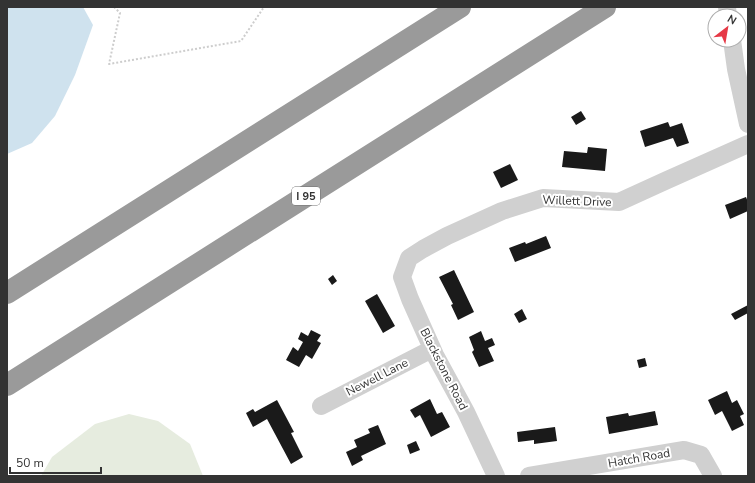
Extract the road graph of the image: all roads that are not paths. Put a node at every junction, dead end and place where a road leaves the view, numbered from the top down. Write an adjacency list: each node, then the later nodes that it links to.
1 (460, 7): 7 (highway)
2 (604, 7): 9 (highway, I 95)
3 (733, 48): 4 (street)
4 (748, 124)
5 (748, 144): 6 (street, Willett Drive)
6 (408, 260): 8 (street, Blackstone Road)
7 (7, 293)
8 (432, 349): 10 (street, Newell Lane); 11 (street, Blackstone Road)
9 (7, 385)
10 (321, 406)
11 (496, 476)
12 (529, 476): 13 (street, Hatch Road)
13 (713, 476)

